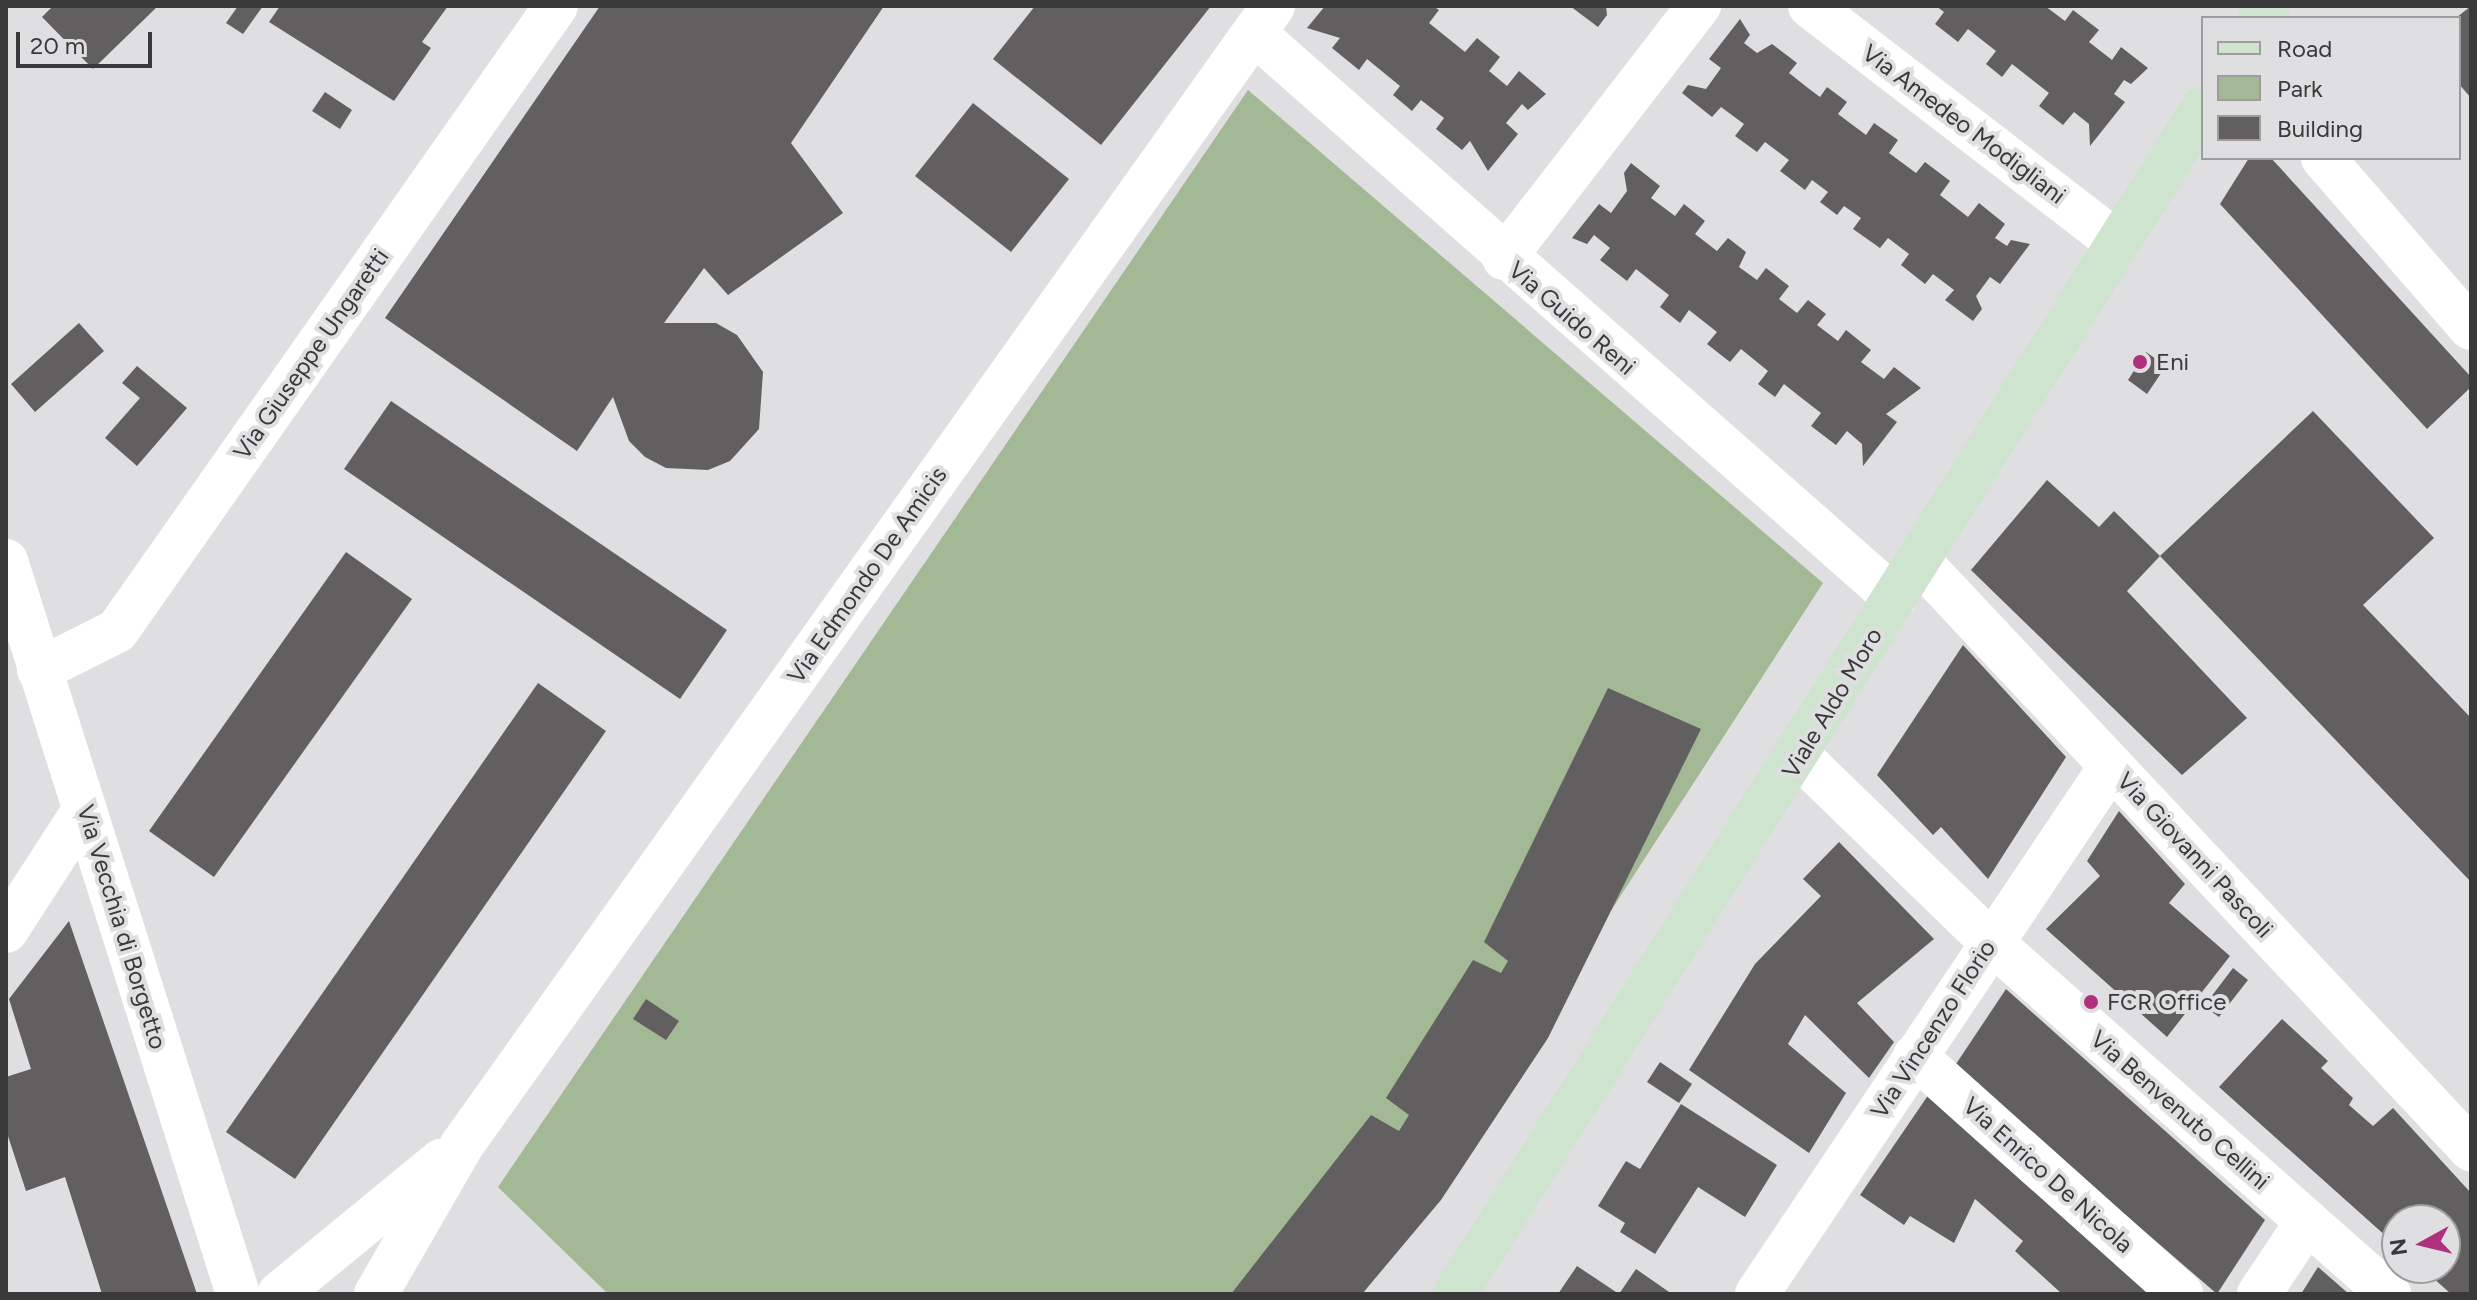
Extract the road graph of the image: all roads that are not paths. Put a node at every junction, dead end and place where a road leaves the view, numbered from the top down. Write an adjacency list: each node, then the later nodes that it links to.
1 (556, 6): 13 (street, Via Giuseppe Ungaretti)
2 (1699, 6): 8 (street)
3 (1810, 6): 7 (street, Via Amedeo Modigliani)
4 (1263, 20): 8 (street, Via Guido Reni); 20 (street, Via Edmondo De Amicis)
5 (2201, 111): 7 (main road, Viale Aldo Moro)
6 (2325, 160): 9 (street)
7 (2117, 242): 11 (main road, Viale Aldo Moro)
8 (1504, 258): 12 (street, Via Guido Reni)
9 (2471, 328)
10 (6, 561): 13 (street, Via Vecchia di Borgetto)
11 (1919, 561): 12 (main road, Viale Aldo Moro); 15 (street, Via Giovanni Pascoli)
12 (1895, 598): 14 (main road, Viale Aldo Moro)
13 (39, 670): 16 (street, Via Vecchia di Borgetto)
14 (1800, 757): 18 (street, Via Benvenuto Cellini); 26 (main road, Viale Aldo Moro)
15 (2111, 766): 18 (street, Via Vincenzo Florio); 21 (street, Via Giovanni Pascoli)
16 (85, 809): 17 (street); 23 (street, Via Vecchia di Borgetto)
17 (6, 931)
18 (1990, 941): 19 (street, Via Vincenzo Florio); 22 (street, Via Benvenuto Cellini)
19 (1915, 1056): 27 (street, Via Vincenzo Florio); 28 (street, Via Enrico De Nicola)
20 (462, 1145): 24 (street); 25 (street)
21 (2471, 1149)
22 (2307, 1222): 29 (street); 30 (street, Via Benvenuto Cellini)
23 (238, 1294)
24 (279, 1294)
25 (376, 1294)
26 (1455, 1294)
27 (1757, 1294)
28 (2181, 1294)
29 (2259, 1294)
30 (2389, 1294)

